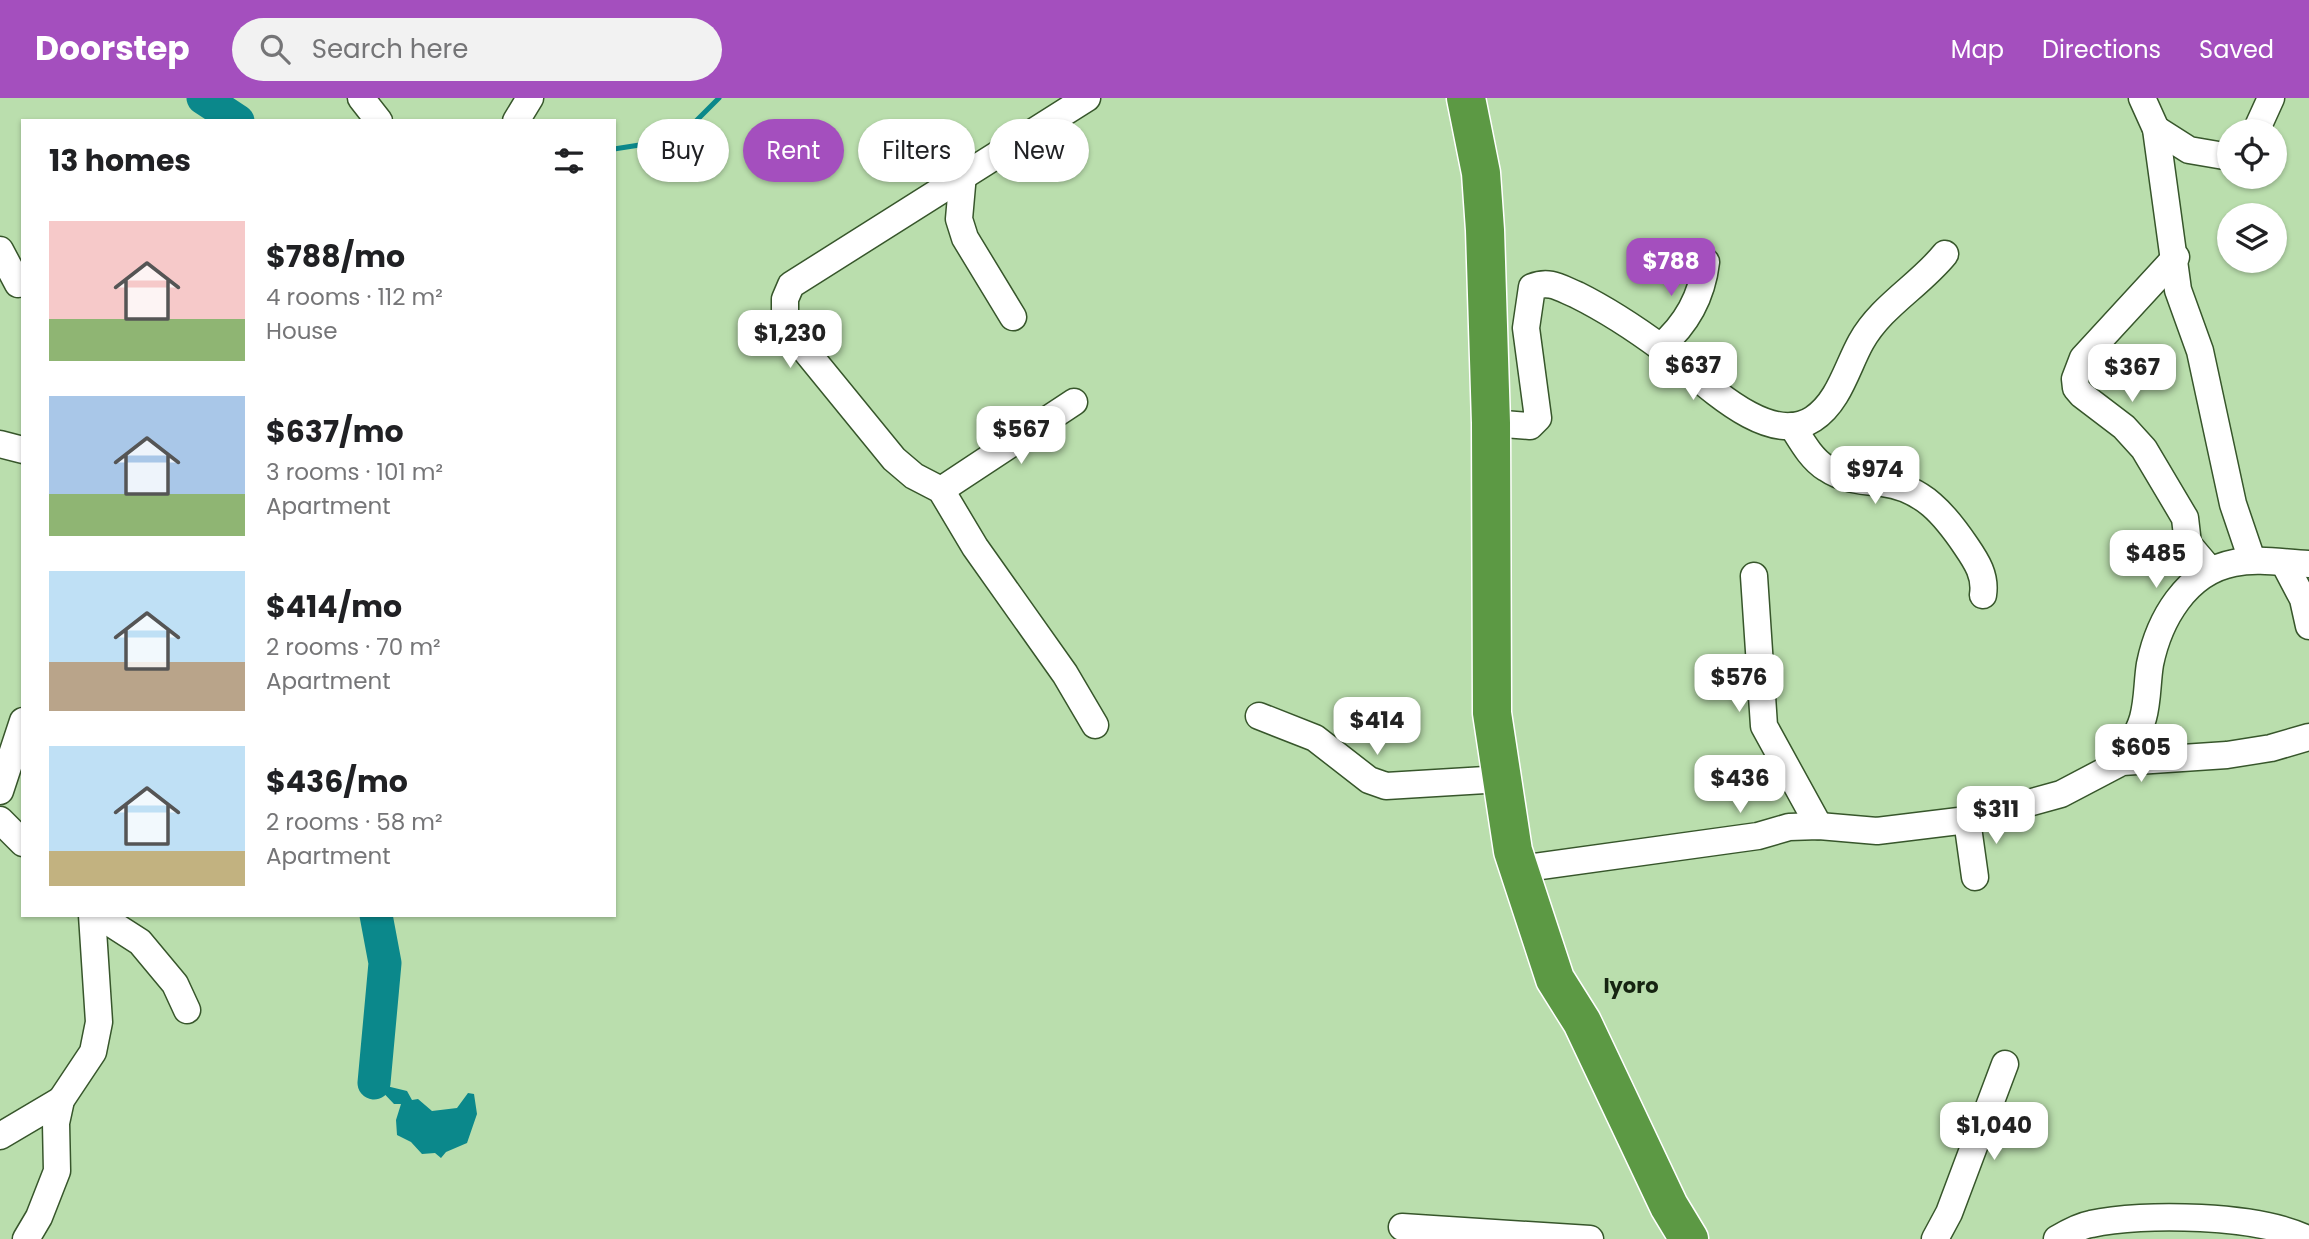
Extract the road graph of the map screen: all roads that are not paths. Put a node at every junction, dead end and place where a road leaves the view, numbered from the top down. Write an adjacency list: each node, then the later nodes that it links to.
1 (361, 98): 7 (street)
2 (530, 98): 8 (street)
3 (1087, 98): 12 (street)
4 (1466, 98): 23 (highway)
5 (2142, 98): 10 (street)
6 (2271, 98): 9 (street)
7 (377, 119)
8 (517, 119)
9 (2261, 119)
10 (2156, 129): 11 (street); 17 (street)
11 (2217, 155)
12 (975, 167)
13 (951, 182): 27 (street)
14 (962, 182): 20 (street)
15 (0, 250): 19 (street)
16 (1945, 254): 24 (street)
17 (2176, 257): 28 (street); 30 (street)
18 (1706, 262): 21 (street)
19 (14, 284)
20 (1013, 317)
21 (1660, 346): 23 (street); 24 (street)
22 (1074, 402): 27 (street)
23 (1491, 424): 39 (highway)
24 (1792, 426): 32 (street)
25 (0, 444): 26 (street)
26 (21, 449)
27 (941, 490): 35 (street)
28 (2252, 561): 29 (street); 30 (street)
29 (2296, 563): 33 (street)
30 (2210, 570): 38 (street)
31 (1754, 576): 43 (street)
32 (1983, 596)
33 (2309, 626)
34 (1259, 716): 39 (street)
35 (1095, 725)
36 (21, 727): 40 (street)
37 (2309, 737): 38 (street)
38 (2122, 762): 42 (street)
39 (1502, 779): 45 (highway)
40 (0, 791)
41 (0, 820): 44 (street)
42 (1967, 820): 43 (street); 46 (street)
43 (1819, 826): 45 (street)
44 (21, 841)
45 (1520, 869): 56 (highway)
46 (1975, 877)
47 (92, 917): 51 (street)
48 (101, 917): 49 (street)
49 (187, 1010)
50 (2005, 1063): 57 (street)
51 (61, 1100): 52 (street); 54 (street)
52 (0, 1136)
53 (1402, 1227): 55 (street)
54 (26, 1239)
55 (1590, 1239)
56 (1689, 1239)
57 (1935, 1239)
58 (2057, 1239): 59 (street)
59 (2307, 1239)

